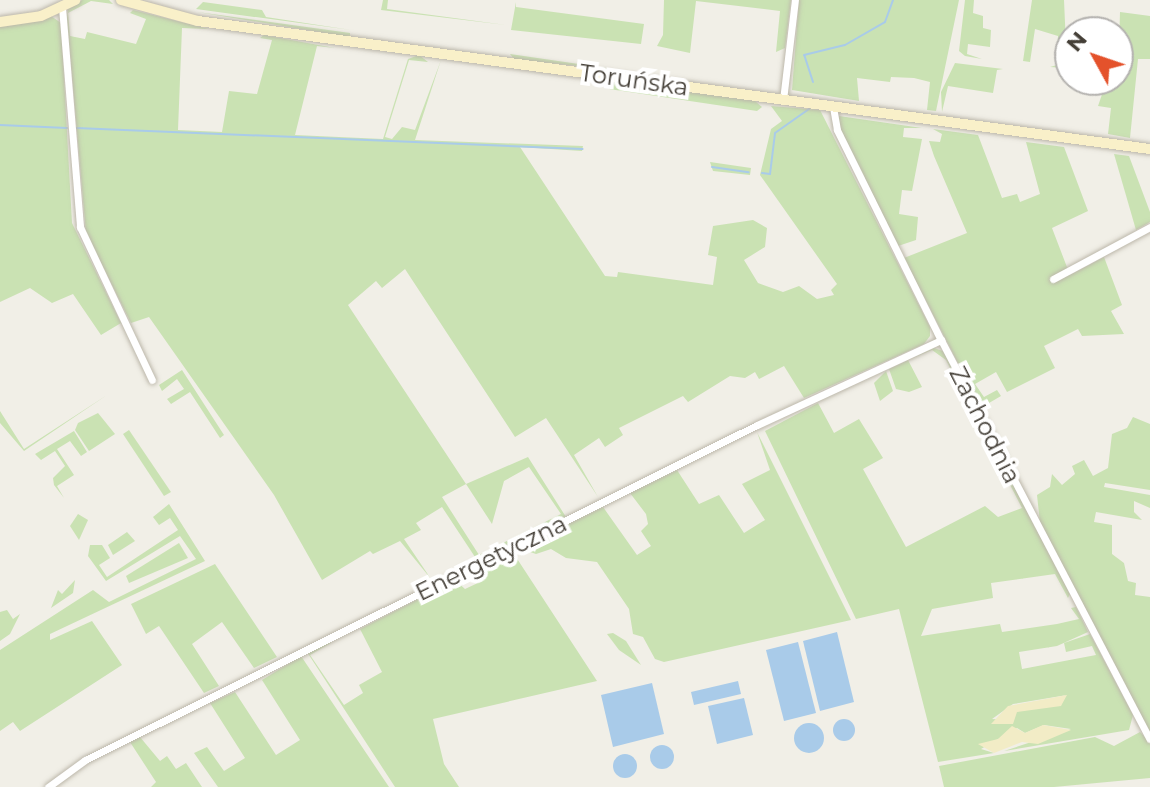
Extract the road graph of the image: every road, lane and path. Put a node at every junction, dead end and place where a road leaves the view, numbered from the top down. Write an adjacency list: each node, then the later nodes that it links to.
1 (75, 0): 4 (street)
2 (121, 0): 6 (street, Toruńska)
3 (795, 0): 6 (street)
4 (62, 7): 5 (street); 12 (street)
5 (0, 22)
6 (783, 100): 7 (street, Toruńska)
7 (833, 107): 8 (street, Toruńska); 11 (street, Zachodnia)
8 (1150, 149)
9 (1150, 227): 10 (street)
10 (1053, 279)
11 (941, 340): 13 (street, Zachodnia); 14 (street, Energetyczna)
12 (152, 380)
13 (1150, 739)
14 (48, 787)

